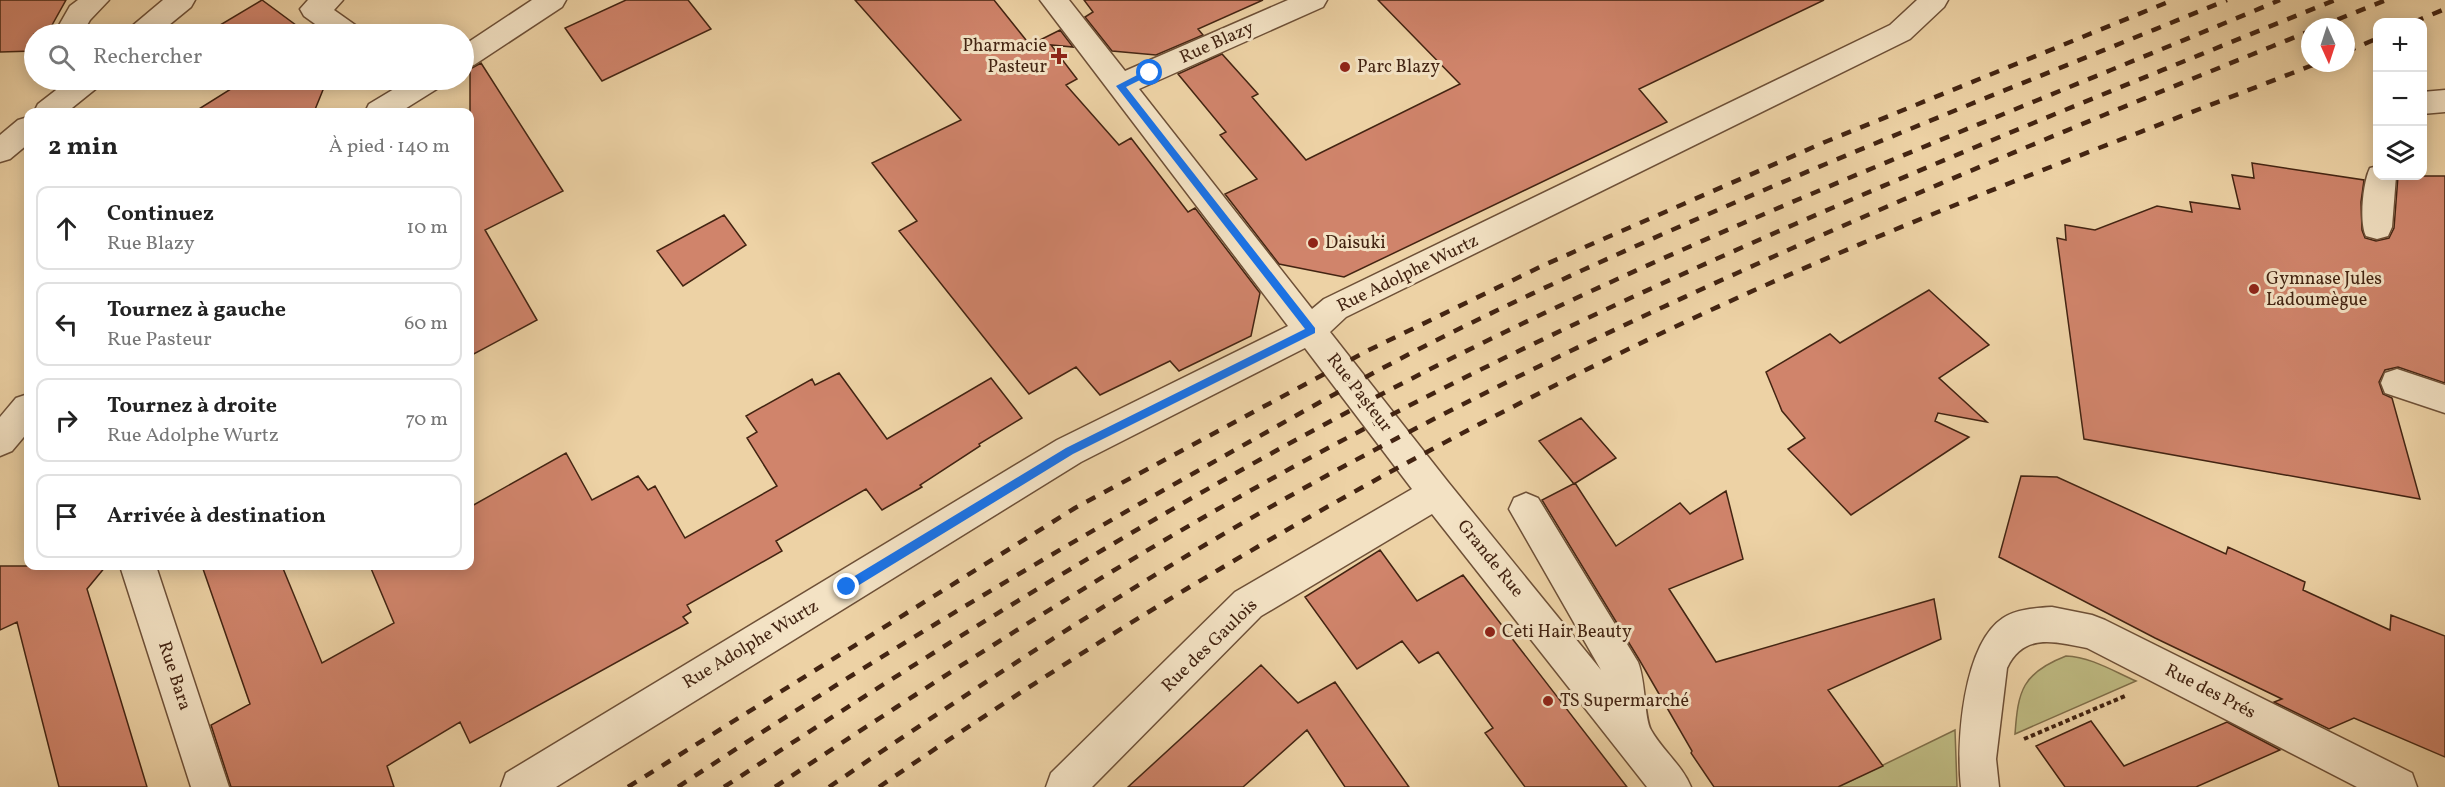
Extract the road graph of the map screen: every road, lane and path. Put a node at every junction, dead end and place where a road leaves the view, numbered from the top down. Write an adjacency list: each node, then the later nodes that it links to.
1 (95, 0): 8 (street)
2 (181, 0): 9 (street)
3 (329, 0): 10 (street)
4 (552, 0): 11 (street)
5 (1054, 0): 12 (street, Rue Pasteur)
6 (1313, 0): 12 (street, Rue Blazy)
7 (1934, 0): 23 (street, Rue Adolphe Wurtz)
8 (74, 24)
9 (153, 24)
10 (334, 24)
11 (474, 51)
12 (1120, 86): 23 (street, Rue Pasteur)
13 (76, 90): 17 (street)
14 (407, 90): 18 (street)
15 (2445, 101): 16 (street)
16 (2427, 103)
17 (53, 108)
18 (385, 108)
19 (24, 131): 20 (street)
20 (0, 151)
21 (2381, 180): 22 (street)
22 (2378, 227)
23 (1311, 330): 28 (street, Rue Pasteur); 35 (street, Rue Adolphe Wurtz)
24 (2397, 382): 25 (street)
25 (2445, 399)
26 (24, 413): 27 (street)
27 (0, 441)
28 (1429, 483): 32 (street, Grande Rue); 36 (street, Rue des Gaulois)
29 (1526, 509): 32 (street)
30 (139, 570): 34 (street, Rue Bara)
31 (2176, 675): 33 (path); 33 (street, Rue des Prés); 38 (street, Rue des Prés)
32 (1631, 735): 37 (street, Grande Rue)
33 (1978, 773)
34 (210, 787)
35 (520, 787)
36 (1065, 787)
37 (1672, 787)
38 (2398, 787)

